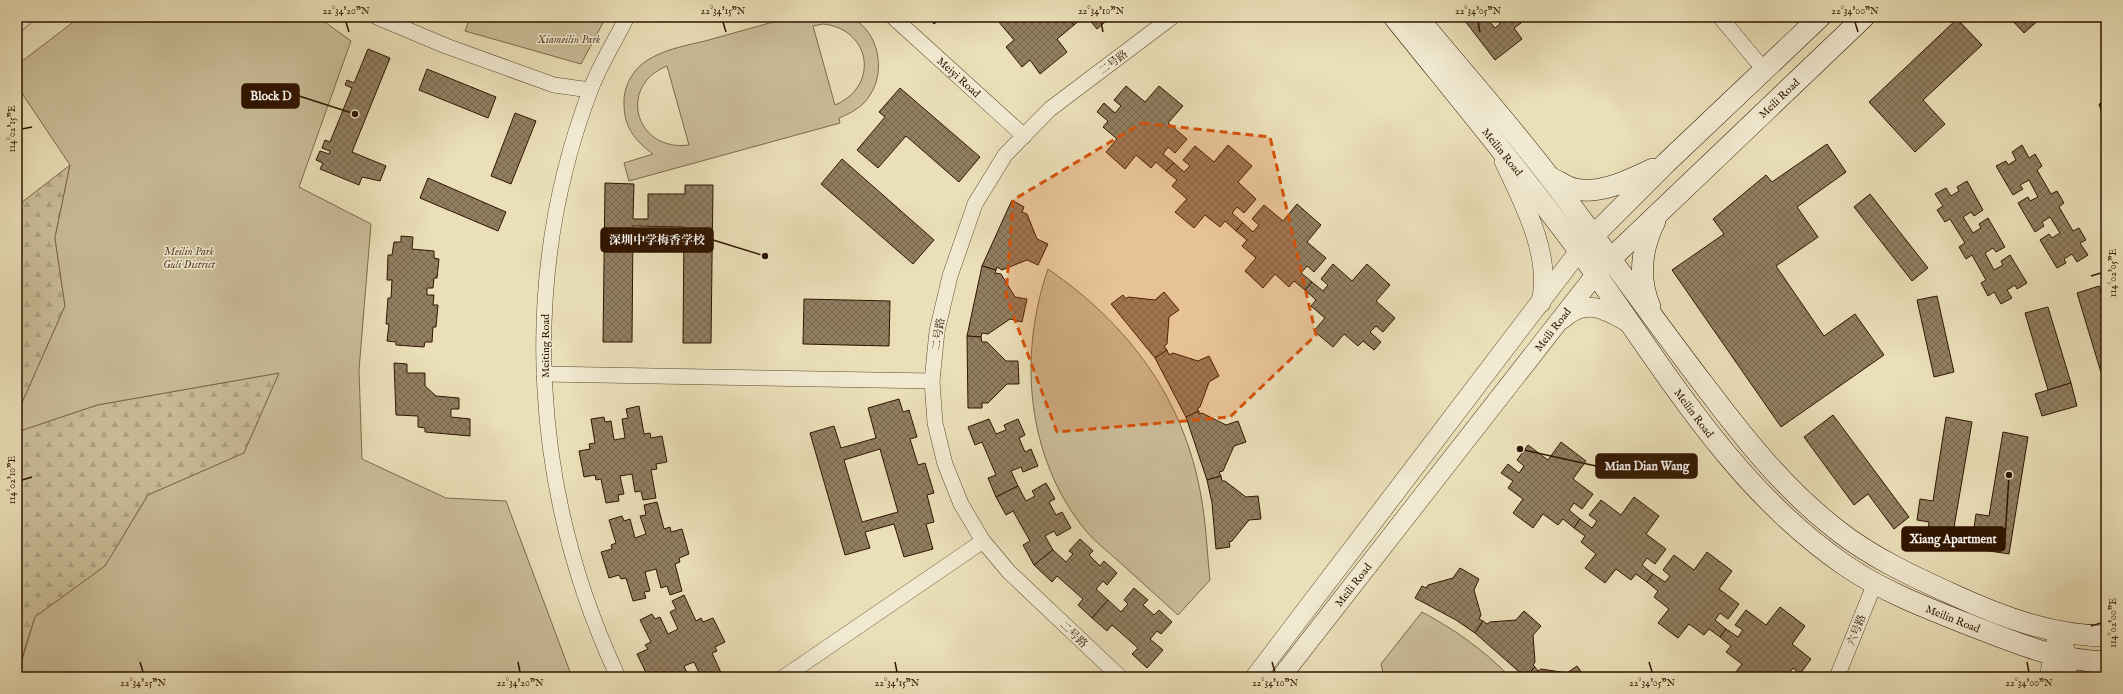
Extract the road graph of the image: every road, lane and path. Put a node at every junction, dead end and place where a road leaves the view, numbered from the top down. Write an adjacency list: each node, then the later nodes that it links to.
1 (23, 17): 11 (street)
2 (377, 17): 13 (street)
3 (627, 17): 13 (street, Meiting Road)
4 (893, 17): 14 (street, Meiyi Road)
5 (1172, 17): 14 (street, 二号路)
6 (1394, 17): 15 (main road, Meilin Road)
7 (1417, 17): 17 (main road, Meilin Road)
8 (1720, 17): 12 (street)
9 (1820, 17): 12 (main road, Meili Road)
10 (1864, 17): 18 (main road, Meili Road)
11 (17, 22)
12 (1765, 71): 16 (main road, Meili Road)
13 (590, 90): 27 (street, Meiting Road)
14 (1024, 136): 28 (street, 二号路)
15 (1493, 140): 20 (main road, Meilin Road); 23 (street)
16 (1666, 163): 17 (main road); 19 (main road, Meili Road)
17 (1550, 178): 19 (main road, Meilin Road)
18 (1658, 215): 21 (main road, Meili Road); 26 (main road)
19 (1593, 235): 20 (main road, Meili Road); 21 (main road, Meilin Road)
20 (1579, 251): 22 (main road, Meilin Road); 23 (street, Meili Road)
21 (1610, 259): 22 (main road, Meili Road); 26 (main road, Meilin Road)
22 (1595, 275): 24 (main road, Meilin Road); 25 (street, Meili Road)
23 (1541, 303): 39 (street, Meili Road)
24 (1629, 323): 25 (street); 30 (main road, Meilin Road)
25 (1549, 332): 40 (street, Meili Road)
26 (1663, 332): 31 (main road, Meilin Road)
27 (544, 374): 28 (street); 36 (street, Meiting Road)
28 (932, 381): 29 (street, 二号路)
29 (983, 541): 37 (street); 38 (street, 二号路)
30 (1875, 583): 34 (main road, Meilin Road); 41 (street, 六号路)
31 (2059, 632): 32 (main road, Meilin Road); 34 (street)
32 (2106, 636)
33 (2106, 662): 34 (main road, Meilin Road)
34 (2062, 664): 42 (street)
35 (2106, 675): 43 (main road)
36 (618, 677)
37 (784, 677)
38 (1120, 677)
39 (1255, 677)
40 (1281, 677)
41 (1837, 677)
42 (2049, 677)
43 (2103, 677)

